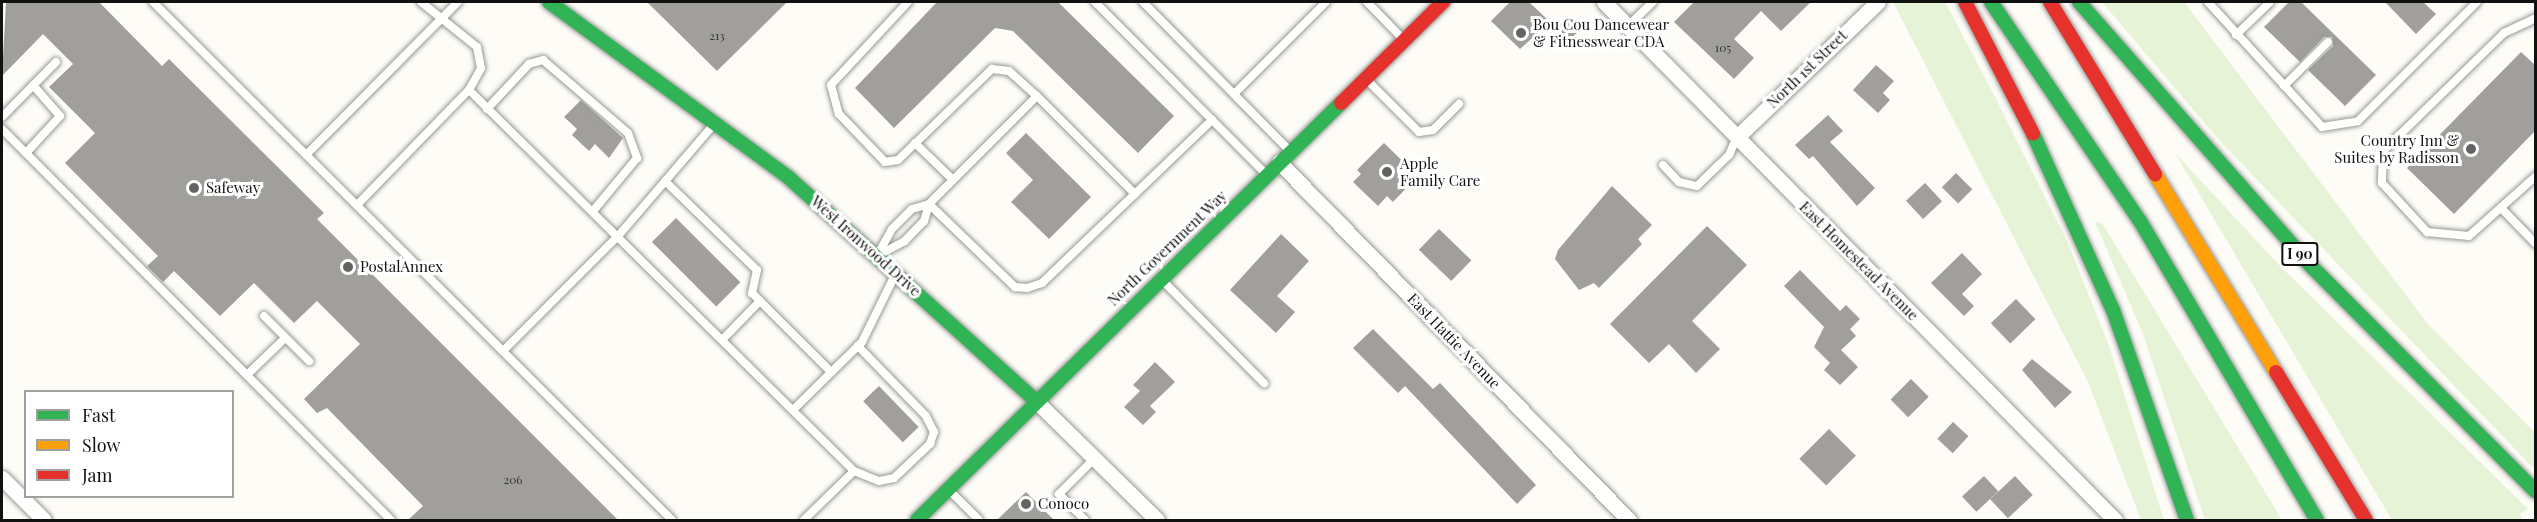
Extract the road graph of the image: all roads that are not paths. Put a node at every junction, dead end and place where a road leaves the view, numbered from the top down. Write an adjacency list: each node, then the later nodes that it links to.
1 (155, 2): 43 (lane)
2 (421, 2): 22 (lane)
3 (459, 2): 22 (lane)
4 (549, 2): 38 (main road, West Ironwood Drive)
5 (908, 2): 41 (lane)
6 (1095, 2): 37 (lane)
7 (1143, 2): 32 (lane)
8 (1326, 2): 32 (lane)
9 (1367, 2): 25 (lane)
10 (1443, 2): 25 (main road, North Government Way)
11 (1604, 2): 23 (street, East Homestead Avenue)
12 (1653, 2): 23 (lane)
13 (1878, 2): 40 (street, North 1st Street)
14 (1965, 2): 87 (main road)
15 (1991, 2): 88 (main road)
16 (2050, 2): 89 (main road)
17 (2079, 2): 76 (main road, I 90)
18 (2208, 2): 24 (lane)
19 (2270, 2): 24 (lane)
20 (2477, 2): 30 (lane)
21 (2535, 18): 53 (lane)
22 (444, 19): 31 (lane); 43 (lane)
23 (1628, 26): 40 (street, East Homestead Avenue)
24 (2236, 35): 30 (lane)
25 (1404, 40): 28 (main road, North Government Way)
26 (2328, 42): 30 (lane)
27 (56, 62): 29 (lane)
28 (1365, 78): 34 (lane); 44 (main road, North Government Way)
29 (33, 85): 36 (lane); 42 (lane)
30 (2284, 86)
31 (469, 90): 35 (lane); 52 (lane)
32 (1234, 94): 44 (lane)
33 (1037, 96): 41 (lane); 48 (lane); 50 (lane)
34 (1459, 104)
35 (487, 109): 54 (lane); 54 (lane)
36 (2, 117)
37 (1212, 120): 46 (lane); 50 (lane)
38 (715, 123): 49 (lane); 57 (main road, West Ironwood Drive)
39 (2, 129): 42 (lane)
40 (1737, 137): 45 (lane); 86 (street, East Homestead Avenue)
41 (915, 143): 48 (lane)
42 (26, 153): 68 (lane)
43 (307, 154): 52 (lane)
44 (1284, 156): 46 (main road, North Government Way); 85 (street, East Hattie Avenue)
45 (1663, 165)
46 (1266, 174): 59 (main road, North Government Way)
47 (2535, 176): 53 (lane)
48 (953, 180): 51 (lane)
49 (665, 182): 55 (lane); 60 (lane)
50 (1136, 194): 51 (lane)
51 (929, 204): 57 (lane); 57 (lane)
52 (357, 205): 65 (lane)
53 (2502, 209): 56 (lane)
54 (592, 211): 55 (lane)
55 (619, 235): 63 (lane); 65 (lane)
56 (2535, 244)
57 (877, 256): 58 (main road, West Ironwood Drive)
58 (896, 273): 64 (lane); 70 (main road, West Ironwood Drive)
59 (1160, 278): 69 (lane); 70 (main road, North Government Way)
60 (760, 301): 63 (lane); 67 (lane)
61 (264, 316): 62 (lane)
62 (285, 338): 66 (lane); 68 (lane)
63 (723, 339): 71 (lane)
64 (858, 346): 67 (lane); 73 (lane)
65 (502, 351): 80 (lane)
66 (309, 361)
67 (831, 372): 71 (lane)
68 (247, 375): 79 (lane)
69 (1264, 383)
70 (1035, 400): 72 (street, West Ironwood Drive); 75 (main road, North Government Way)
71 (793, 410): 73 (lane)
72 (1094, 459): 83 (lane); 84 (street, West Ironwood Drive)
73 (854, 471): 81 (lane)
74 (2, 478): 78 (street)
75 (948, 489): 77 (lane); 82 (main road, North Government Way)
76 (2535, 492)
77 (976, 519)
78 (44, 520)
79 (391, 520)
80 (672, 520)
81 (804, 520)
82 (917, 520)
83 (1085, 520)
84 (1155, 520)
85 (1629, 520)
86 (2115, 520)
87 (2187, 520)
88 (2317, 520)
89 (2366, 520)

